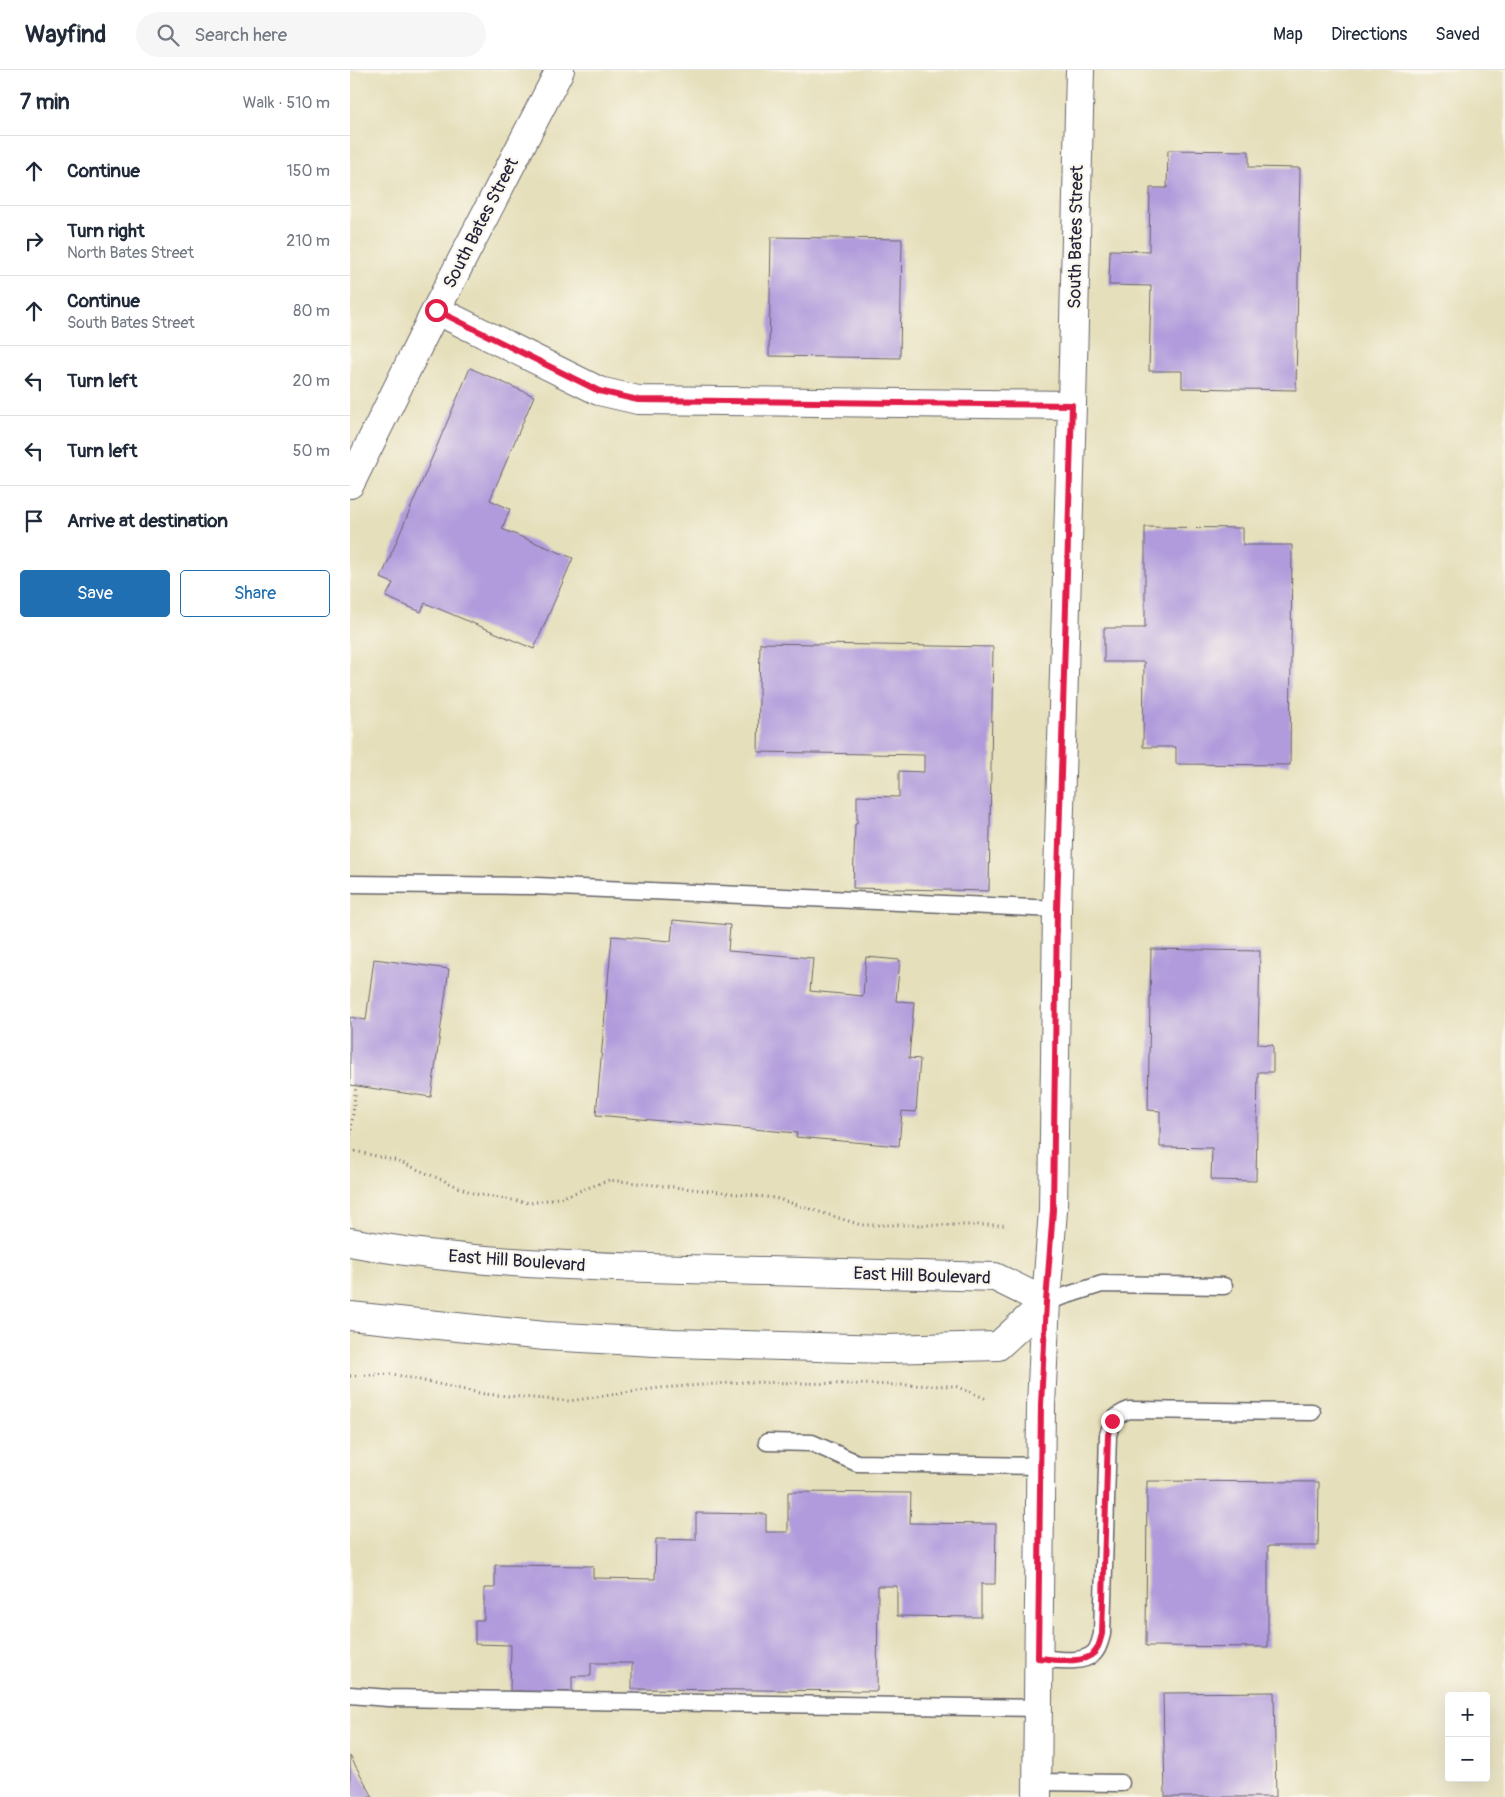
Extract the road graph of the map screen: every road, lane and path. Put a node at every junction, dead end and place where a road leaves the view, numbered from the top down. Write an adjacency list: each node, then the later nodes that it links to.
1 (560, 70): 3 (street, South Bates Street)
2 (1080, 70): 4 (street, South Bates Street)
3 (436, 310): 4 (street); 5 (street, South Bates Street)
4 (1072, 405): 7 (street, South Bates Street)
5 (350, 484)
6 (350, 884): 7 (lane)
7 (1057, 909): 14 (street, South Bates Street)
8 (356, 1086): 9 (path)
9 (350, 1140)
10 (350, 1150): 11 (path)
11 (1004, 1225)
12 (350, 1242): 14 (street, East Hill Boulevard)
13 (1224, 1286): 14 (lane)
14 (1046, 1302): 15 (street); 20 (street)
15 (350, 1316)
16 (350, 1376): 17 (path)
17 (987, 1399)
18 (1312, 1412): 21 (lane)
19 (767, 1442): 20 (lane)
20 (1040, 1466): 21 (street)
21 (1038, 1658): 23 (street)
22 (350, 1695): 23 (lane)
23 (1038, 1708): 25 (street)
24 (1121, 1783): 25 (lane)
25 (1037, 1790)

